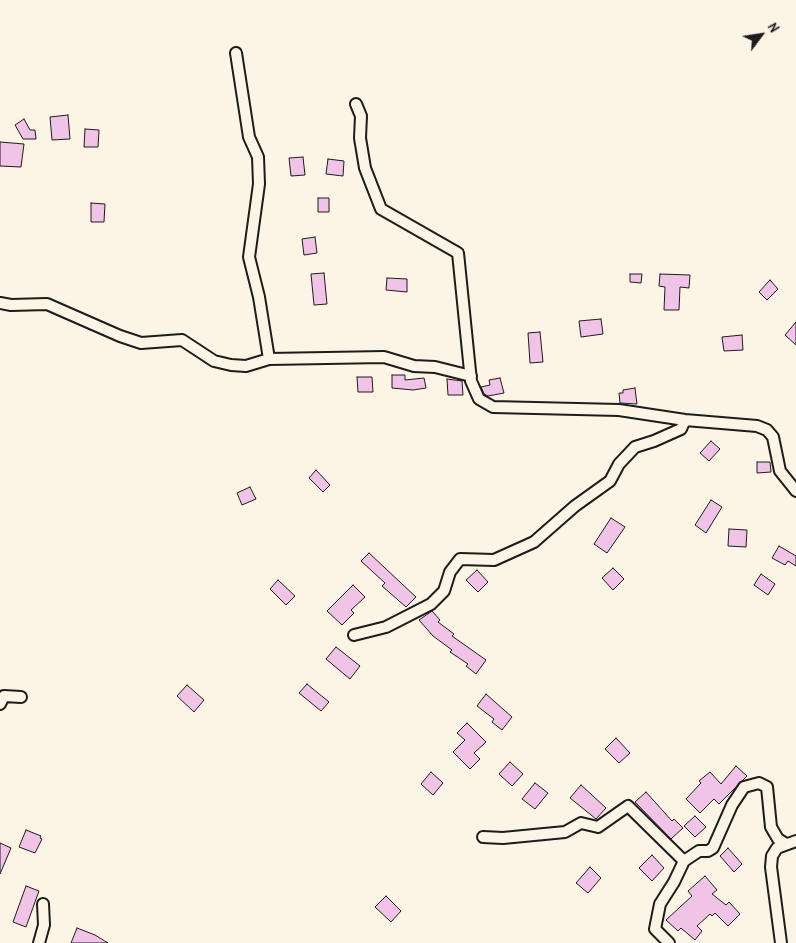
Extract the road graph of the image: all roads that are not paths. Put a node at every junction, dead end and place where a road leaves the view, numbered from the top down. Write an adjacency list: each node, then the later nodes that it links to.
1 (236, 52): 4 (street)
2 (356, 104): 5 (street)
3 (0, 303): 4 (street)
4 (269, 359): 5 (street)
5 (471, 376): 6 (street)
6 (686, 420): 7 (street); 8 (street)
7 (796, 491)
8 (354, 635)
9 (21, 697): 10 (street)
10 (0, 704)
11 (483, 837): 13 (street)
12 (791, 842): 13 (street); 17 (street)
13 (684, 861): 16 (street)
14 (43, 904): 15 (street)
15 (39, 943)
16 (669, 943)
17 (781, 943)

